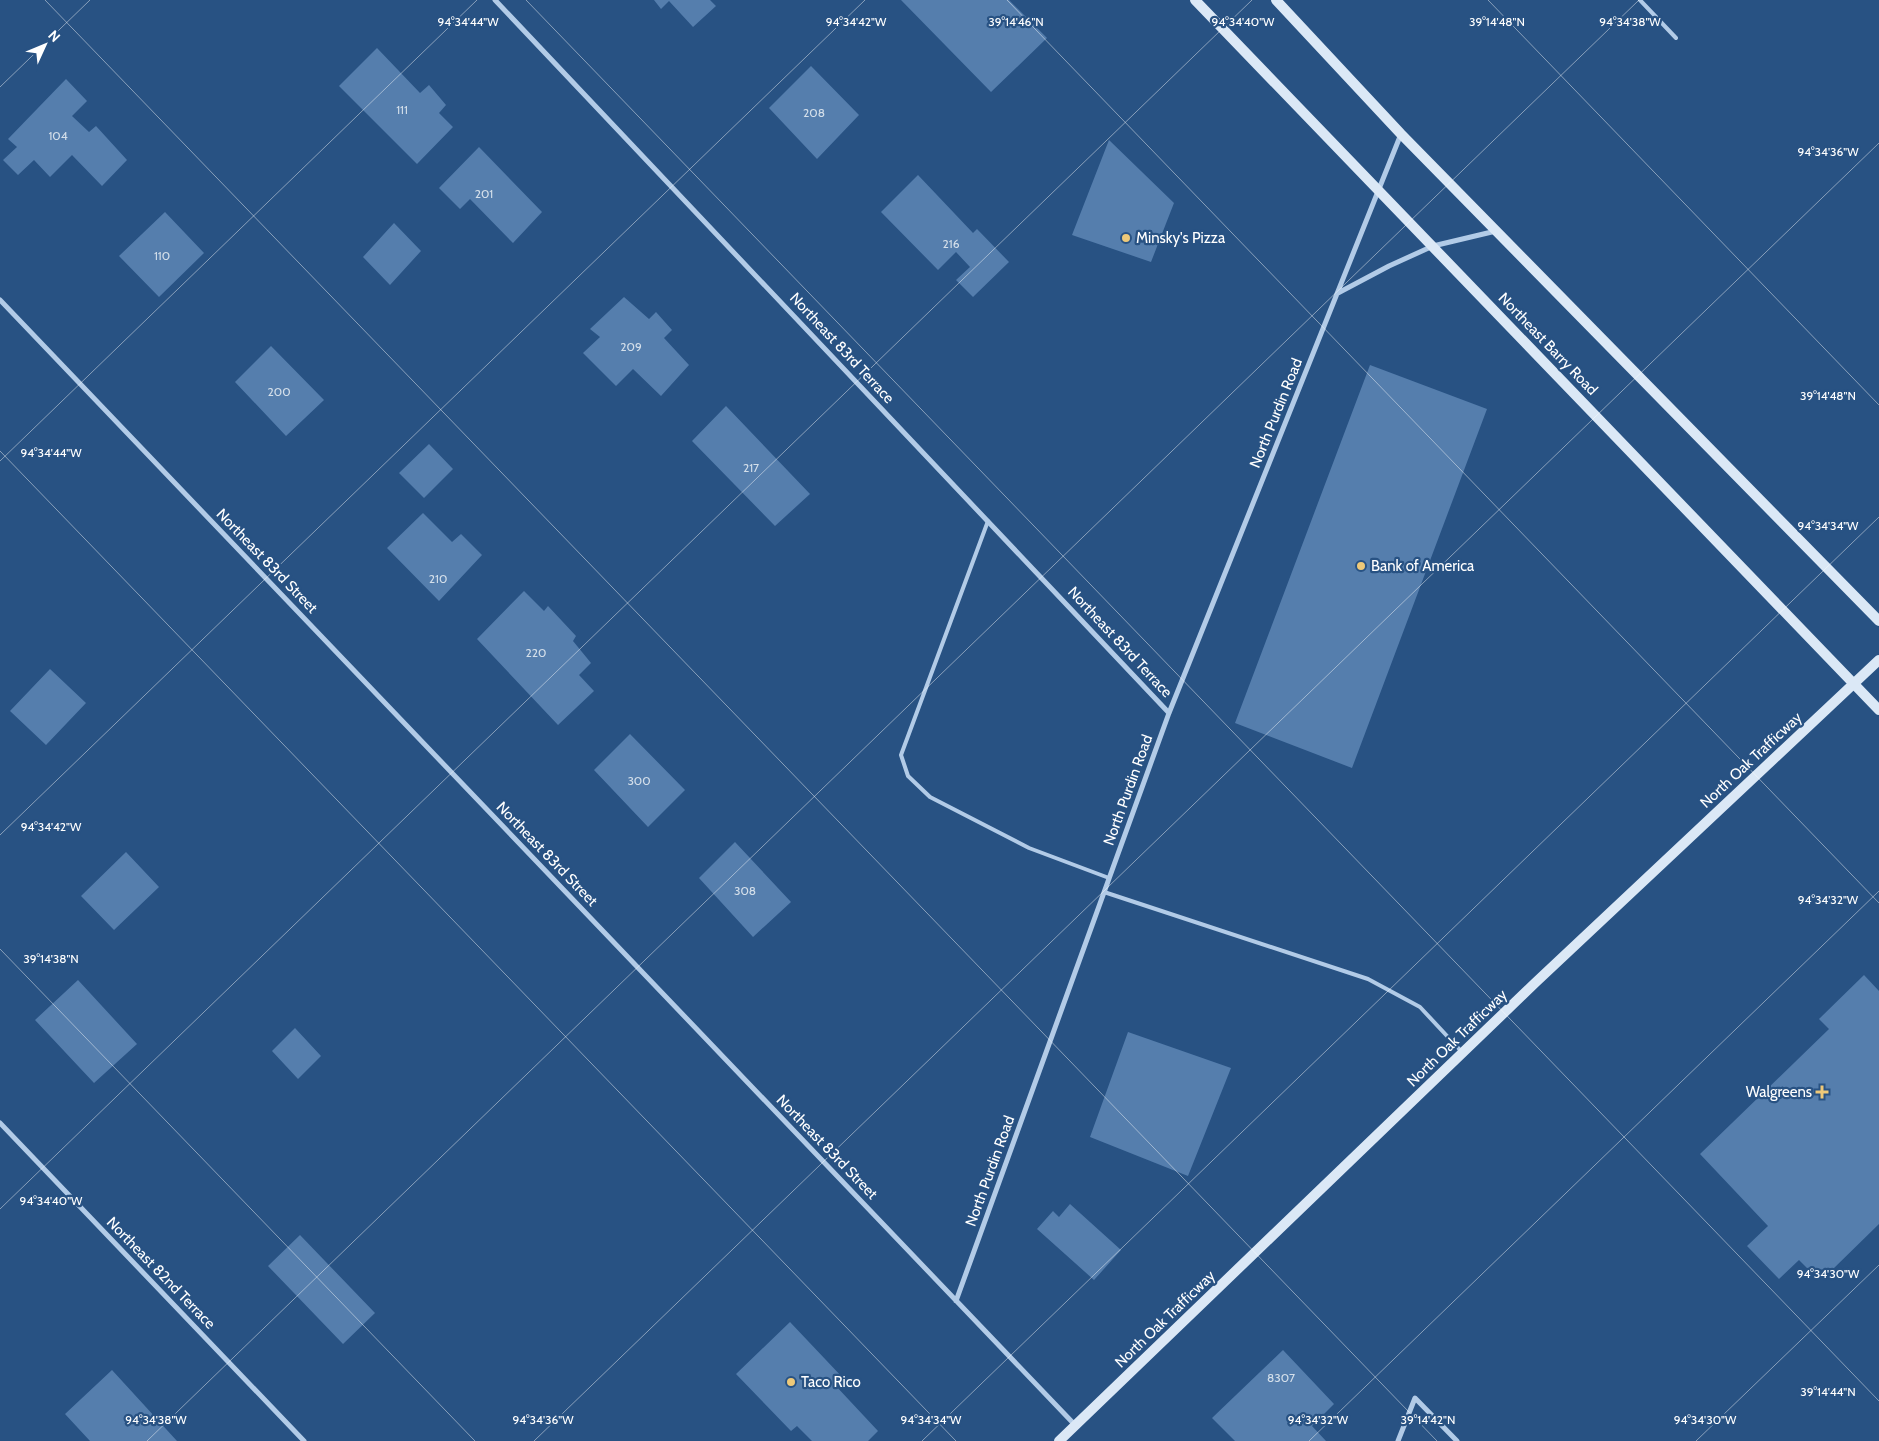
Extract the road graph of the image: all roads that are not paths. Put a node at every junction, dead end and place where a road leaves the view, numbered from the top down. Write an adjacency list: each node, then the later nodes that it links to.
1 (495, 0): 12 (street, Northeast 83rd Terrace)
2 (1195, 0): 7 (main road, Northeast Barry Road)
3 (1276, 0): 6 (main road)
4 (1640, 0): 5 (lane)
5 (1676, 38)
6 (1401, 134): 7 (street, North Purdin Road); 8 (main road)
7 (1379, 190): 9 (main road, Northeast Barry Road); 10 (street, North Purdin Road)
8 (1496, 231): 9 (street); 13 (main road)
9 (1433, 246): 10 (street); 15 (main road, Northeast Barry Road)
10 (1338, 294): 17 (street, North Purdin Road)
11 (0, 300): 22 (street, Northeast 83rd Street)
12 (988, 521): 17 (street, Northeast 83rd Terrace); 18 (lane)
13 (1879, 621)
14 (1879, 660): 15 (main road, North Oak Trafficway)
15 (1854, 684): 16 (main road, Northeast Barry Road); 20 (main road, North Oak Trafficway)
16 (1879, 710)
17 (1169, 713): 18 (street, North Purdin Road)
18 (1109, 878): 19 (street, North Purdin Road)
19 (1104, 892): 20 (lane); 22 (street, North Purdin Road)
20 (1463, 1053): 23 (main road, North Oak Trafficway)
21 (0, 1123): 24 (street, Northeast 82nd Terrace)
22 (956, 1301): 23 (street, Northeast 83rd Street)
23 (1076, 1426): 25 (main road, North Oak Trafficway)
24 (304, 1441)
25 (1059, 1441)
26 (1398, 1441): 27 (street)
27 (1457, 1441)

